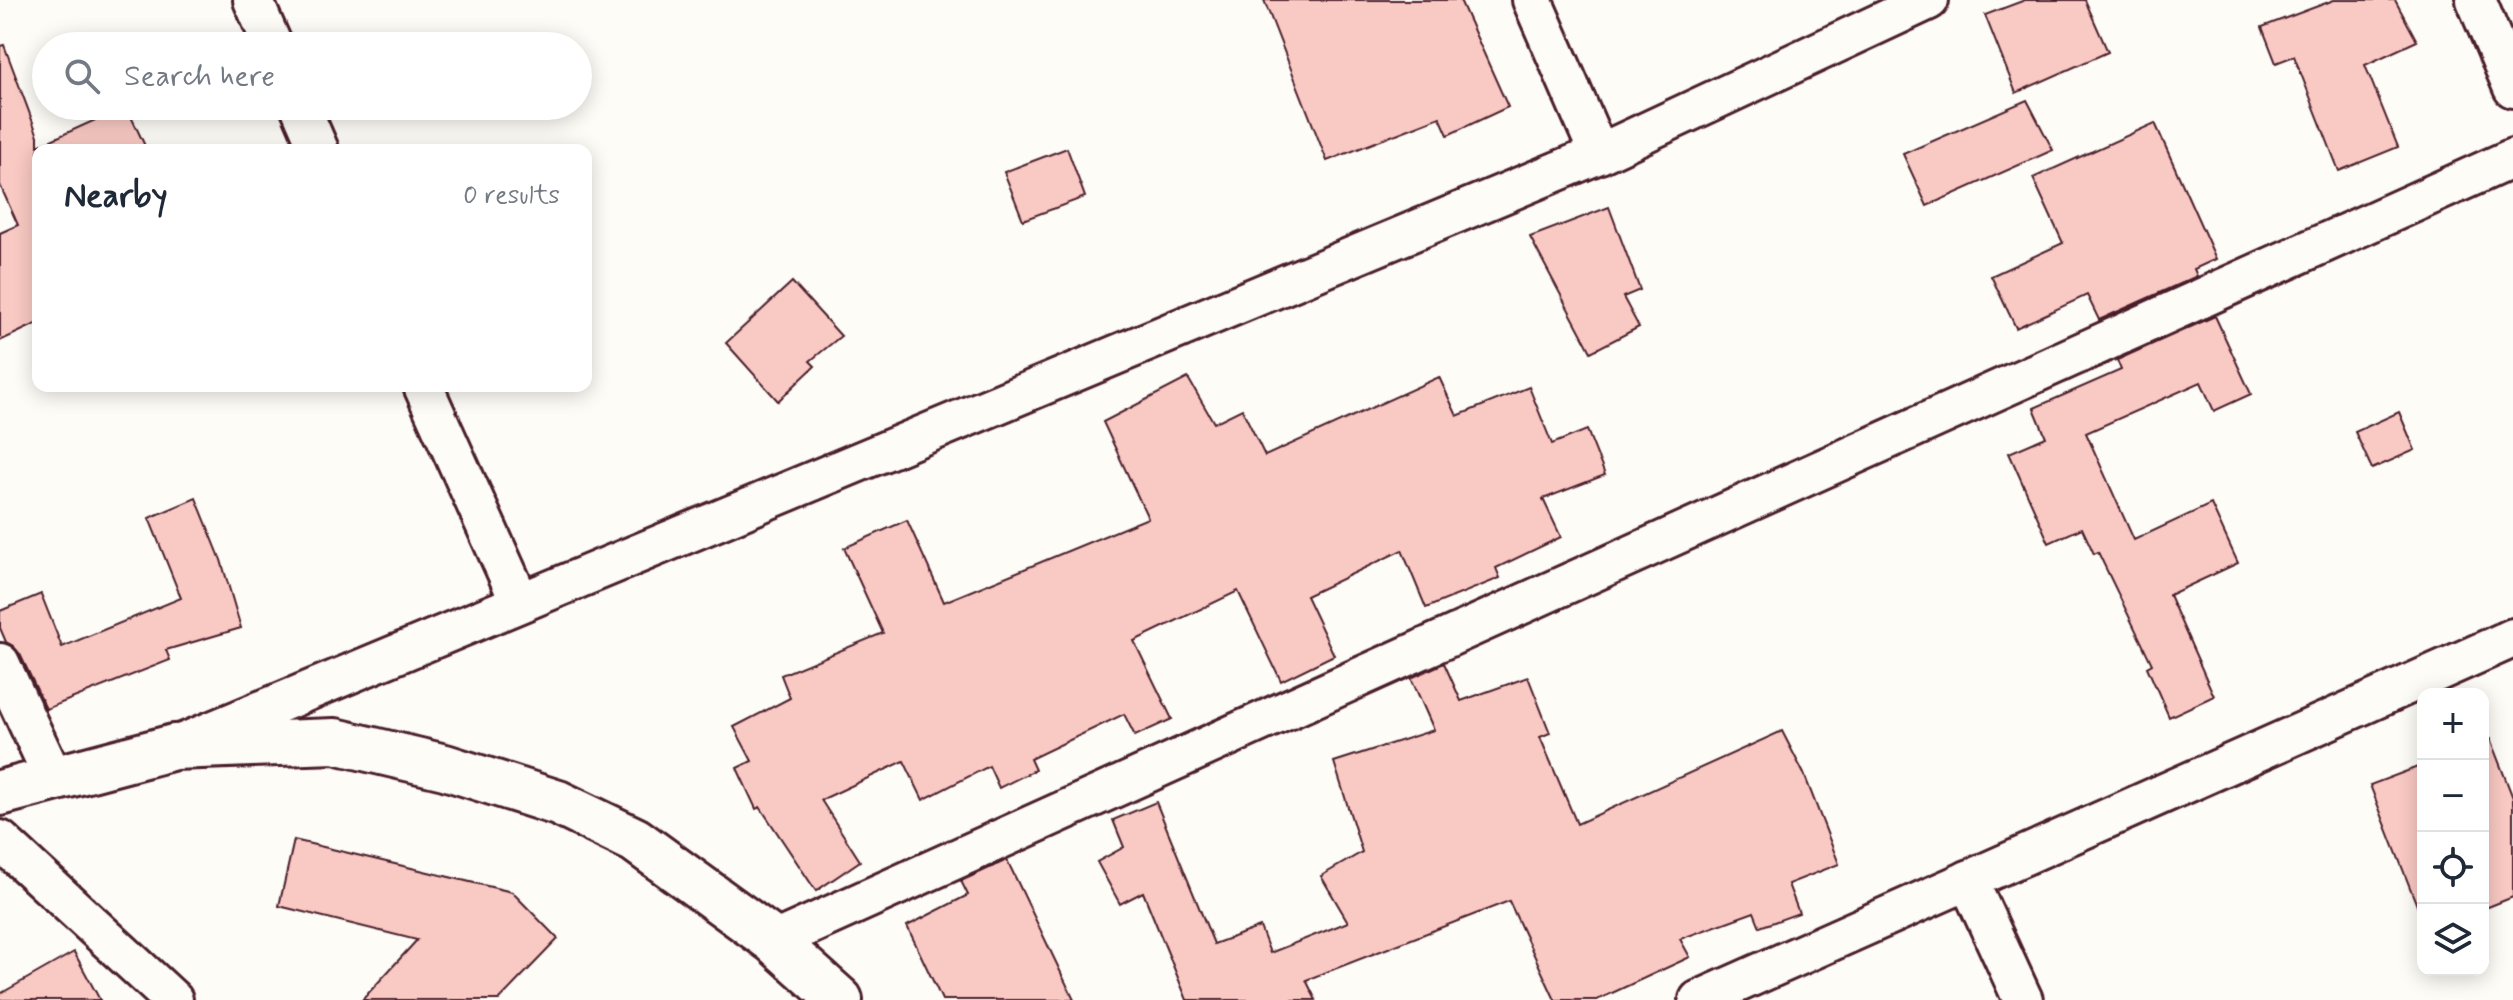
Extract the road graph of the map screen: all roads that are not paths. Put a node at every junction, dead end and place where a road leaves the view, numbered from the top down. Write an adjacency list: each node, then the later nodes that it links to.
1 (253, 0): 5 (street)
2 (1532, 0): 9 (street)
3 (1929, 0): 9 (street)
4 (2476, 0): 6 (street)
5 (267, 32)
6 (2513, 88)
7 (306, 120): 8 (street)
8 (316, 144)
9 (1599, 154): 12 (street)
10 (2513, 158): 20 (street)
11 (426, 392): 12 (street)
12 (520, 602): 15 (street)
13 (2513, 638): 19 (street)
14 (0, 663): 16 (street)
15 (174, 747): 16 (street); 20 (street)
16 (54, 779): 17 (street)
17 (0, 793)
18 (0, 840): 21 (street)
19 (1968, 880): 23 (street); 24 (street)
20 (774, 941): 22 (street)
21 (173, 1000)
22 (840, 1000)
23 (1699, 1000)
24 (2023, 1000)

